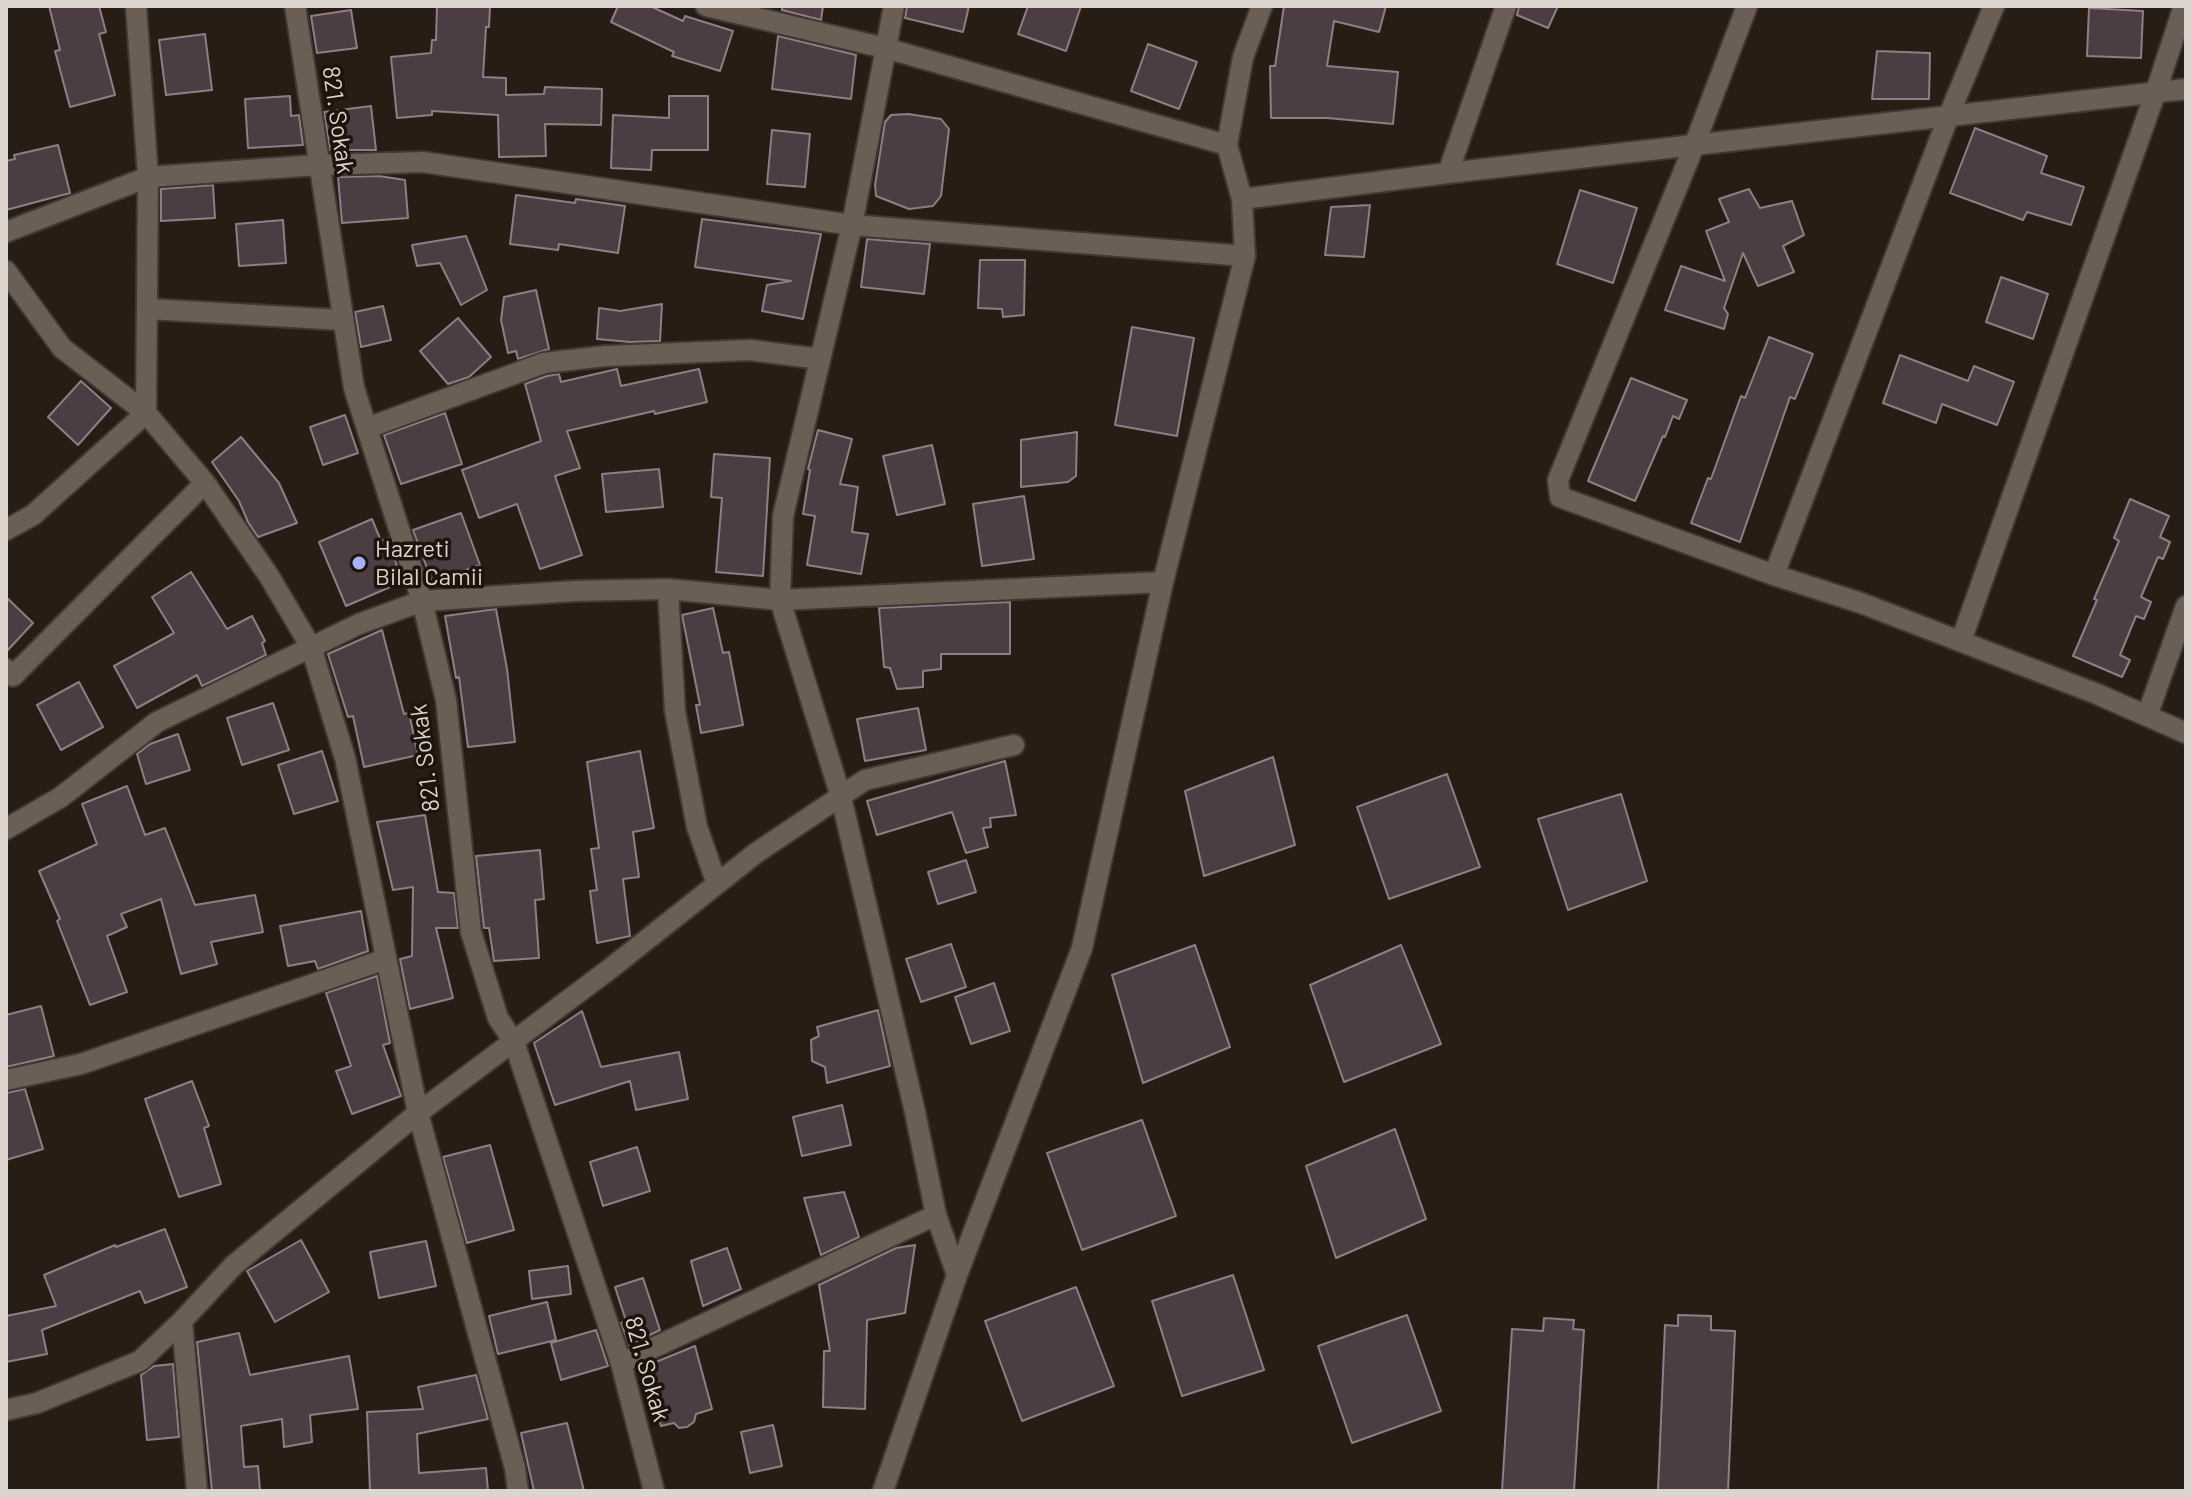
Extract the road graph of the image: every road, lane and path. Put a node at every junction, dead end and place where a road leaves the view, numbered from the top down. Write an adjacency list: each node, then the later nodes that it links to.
1 (136, 6): 18 (street)
2 (295, 6): 16 (street, 821. Sokak)
3 (706, 6): 10 (street)
4 (894, 6): 10 (street)
5 (1262, 6): 14 (street)
6 (1506, 6): 17 (street)
7 (1747, 6): 15 (street)
8 (1994, 6): 13 (street)
9 (2184, 6): 12 (street)
10 (885, 48): 14 (street); 20 (street)
11 (2186, 89): 12 (street)
12 (2156, 91): 13 (street); 37 (street)
13 (1949, 115): 15 (street); 31 (street)
14 (1227, 145): 19 (street)
15 (1694, 146): 17 (street); 31 (street)
16 (318, 165): 18 (street); 20 (street); 25 (street, 821. Sokak)
17 (1448, 173): 19 (street)
18 (148, 177): 21 (street); 24 (street)
19 (1242, 199): 22 (street)
20 (852, 225): 22 (street); 26 (street)
21 (6, 232)
22 (1245, 256): 32 (street)
23 (6, 271): 27 (street)
24 (148, 309): 25 (street); 27 (street)
25 (343, 320): 28 (street, 821. Sokak)
26 (820, 359): 28 (street); 34 (street)
27 (146, 413): 29 (street); 30 (street)
28 (367, 428): 35 (street, 821. Sokak)
29 (205, 483): 38 (street); 39 (street)
30 (6, 530)
31 (1774, 575): 37 (street)
32 (1163, 582): 34 (street); 51 (street)
33 (668, 589): 34 (street); 35 (street); 45 (street)
34 (780, 600): 43 (street)
35 (422, 601): 38 (street); 47 (street, 821. Sokak)
36 (2186, 606): 40 (street)
37 (1961, 641): 40 (street)
38 (311, 647): 44 (street); 46 (street)
39 (6, 669)
40 (2147, 716): 41 (street)
41 (2186, 733)
42 (1014, 745): 43 (street)
43 (841, 797): 45 (street); 50 (street)
44 (6, 829)
45 (717, 884): 47 (street)
46 (386, 959): 48 (street); 49 (street)
47 (514, 1042): 49 (street); 53 (street, 821. Sokak)
48 (6, 1080)
49 (418, 1113): 52 (street); 56 (street)
50 (936, 1215): 51 (street); 53 (street)
51 (957, 1275): 58 (street)
52 (182, 1321): 54 (street); 55 (street)
53 (621, 1363): 57 (street, 821. Sokak)
54 (6, 1410)
55 (197, 1491)
56 (518, 1491)
57 (654, 1491)
58 (883, 1491)

